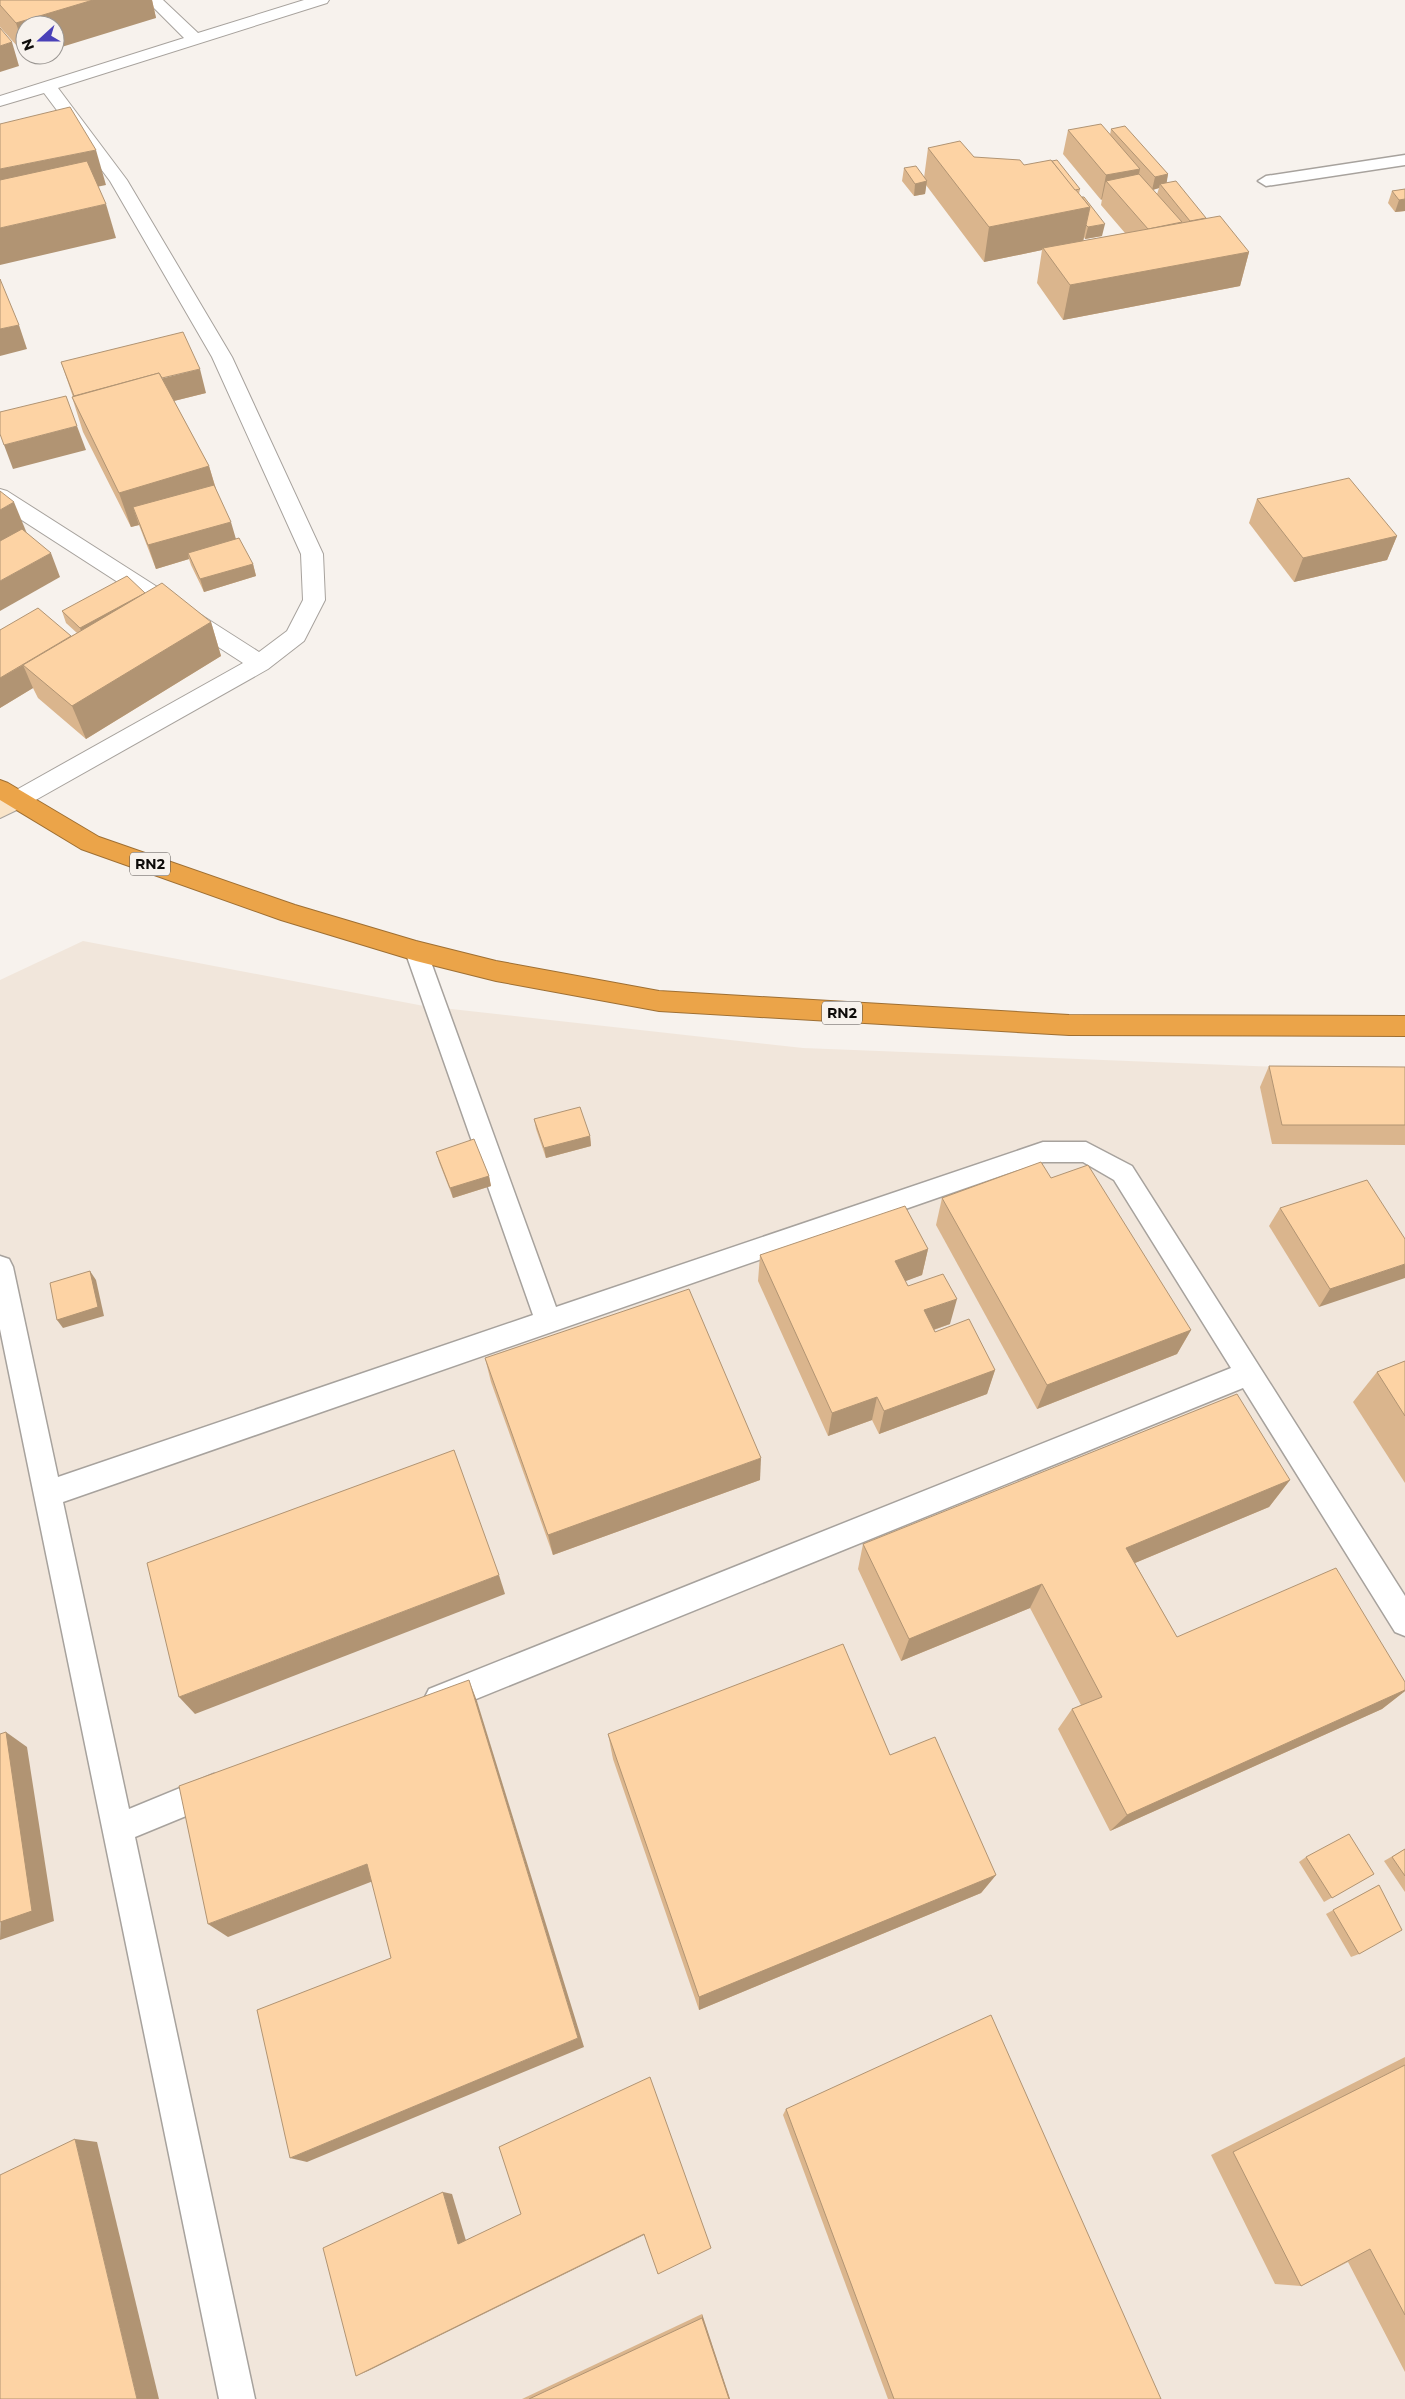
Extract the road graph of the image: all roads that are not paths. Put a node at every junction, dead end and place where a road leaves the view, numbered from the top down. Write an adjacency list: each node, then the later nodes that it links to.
1 (154, 0): 3 (street)
2 (321, 0): 3 (street)
3 (195, 40): 4 (street)
4 (48, 87): 5 (street); 9 (street)
5 (0, 101)
6 (1405, 160): 7 (lane)
7 (1266, 181)
8 (0, 496): 9 (street)
9 (260, 663): 10 (street)
10 (6, 800): 11 (highway, RN2)
11 (416, 951): 12 (highway, RN2); 14 (lane)
12 (1405, 1026)
13 (0, 1268): 16 (lane)
14 (548, 1321): 15 (lane); 16 (lane)
15 (1249, 1373): 17 (lane); 18 (lane)
16 (47, 1494): 20 (lane)
17 (1405, 1622)
18 (414, 1709)
19 (238, 1780): 20 (lane)
20 (117, 1828): 21 (lane)
21 (237, 2399)

